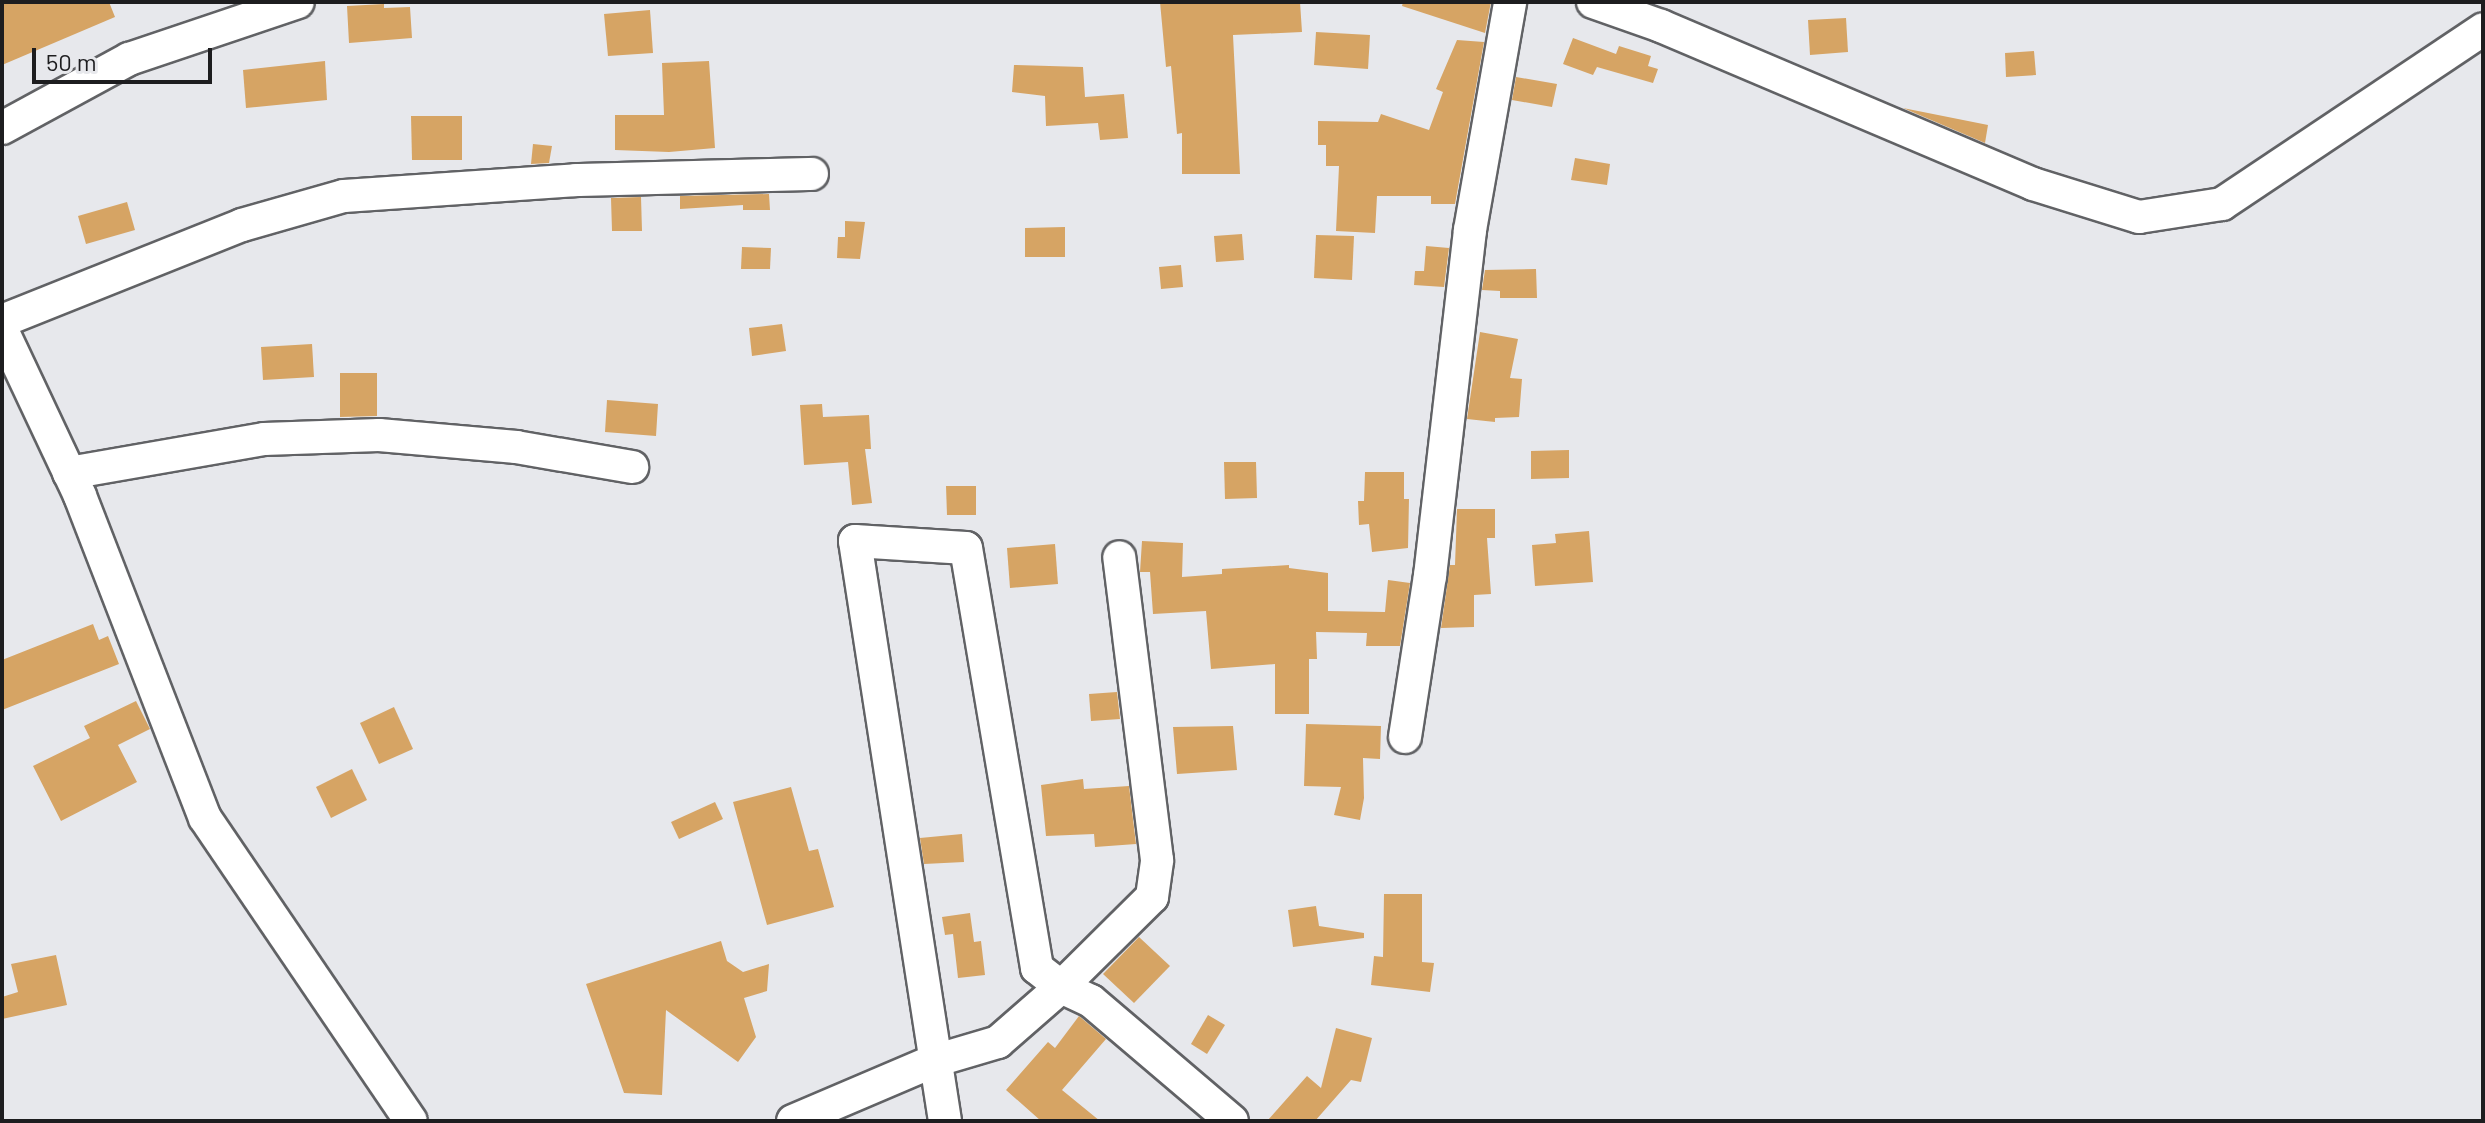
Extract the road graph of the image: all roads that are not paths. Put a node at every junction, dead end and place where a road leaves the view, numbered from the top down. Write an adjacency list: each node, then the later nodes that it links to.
1 (298, 2): 5 (street)
2 (1510, 2): 12 (street)
3 (1593, 2): 4 (street)
4 (2483, 29)
5 (2, 128)
6 (812, 174): 7 (street)
7 (2, 321)
8 (2, 330): 10 (street)
9 (632, 467): 10 (street)
10 (69, 473): 15 (street)
11 (1119, 557): 13 (street)
12 (1405, 737)
13 (1061, 987): 14 (street); 14 (street); 18 (street)
14 (934, 1061): 16 (street); 17 (street)
15 (411, 1121)
16 (793, 1121)
17 (945, 1121)
18 (1232, 1121)

